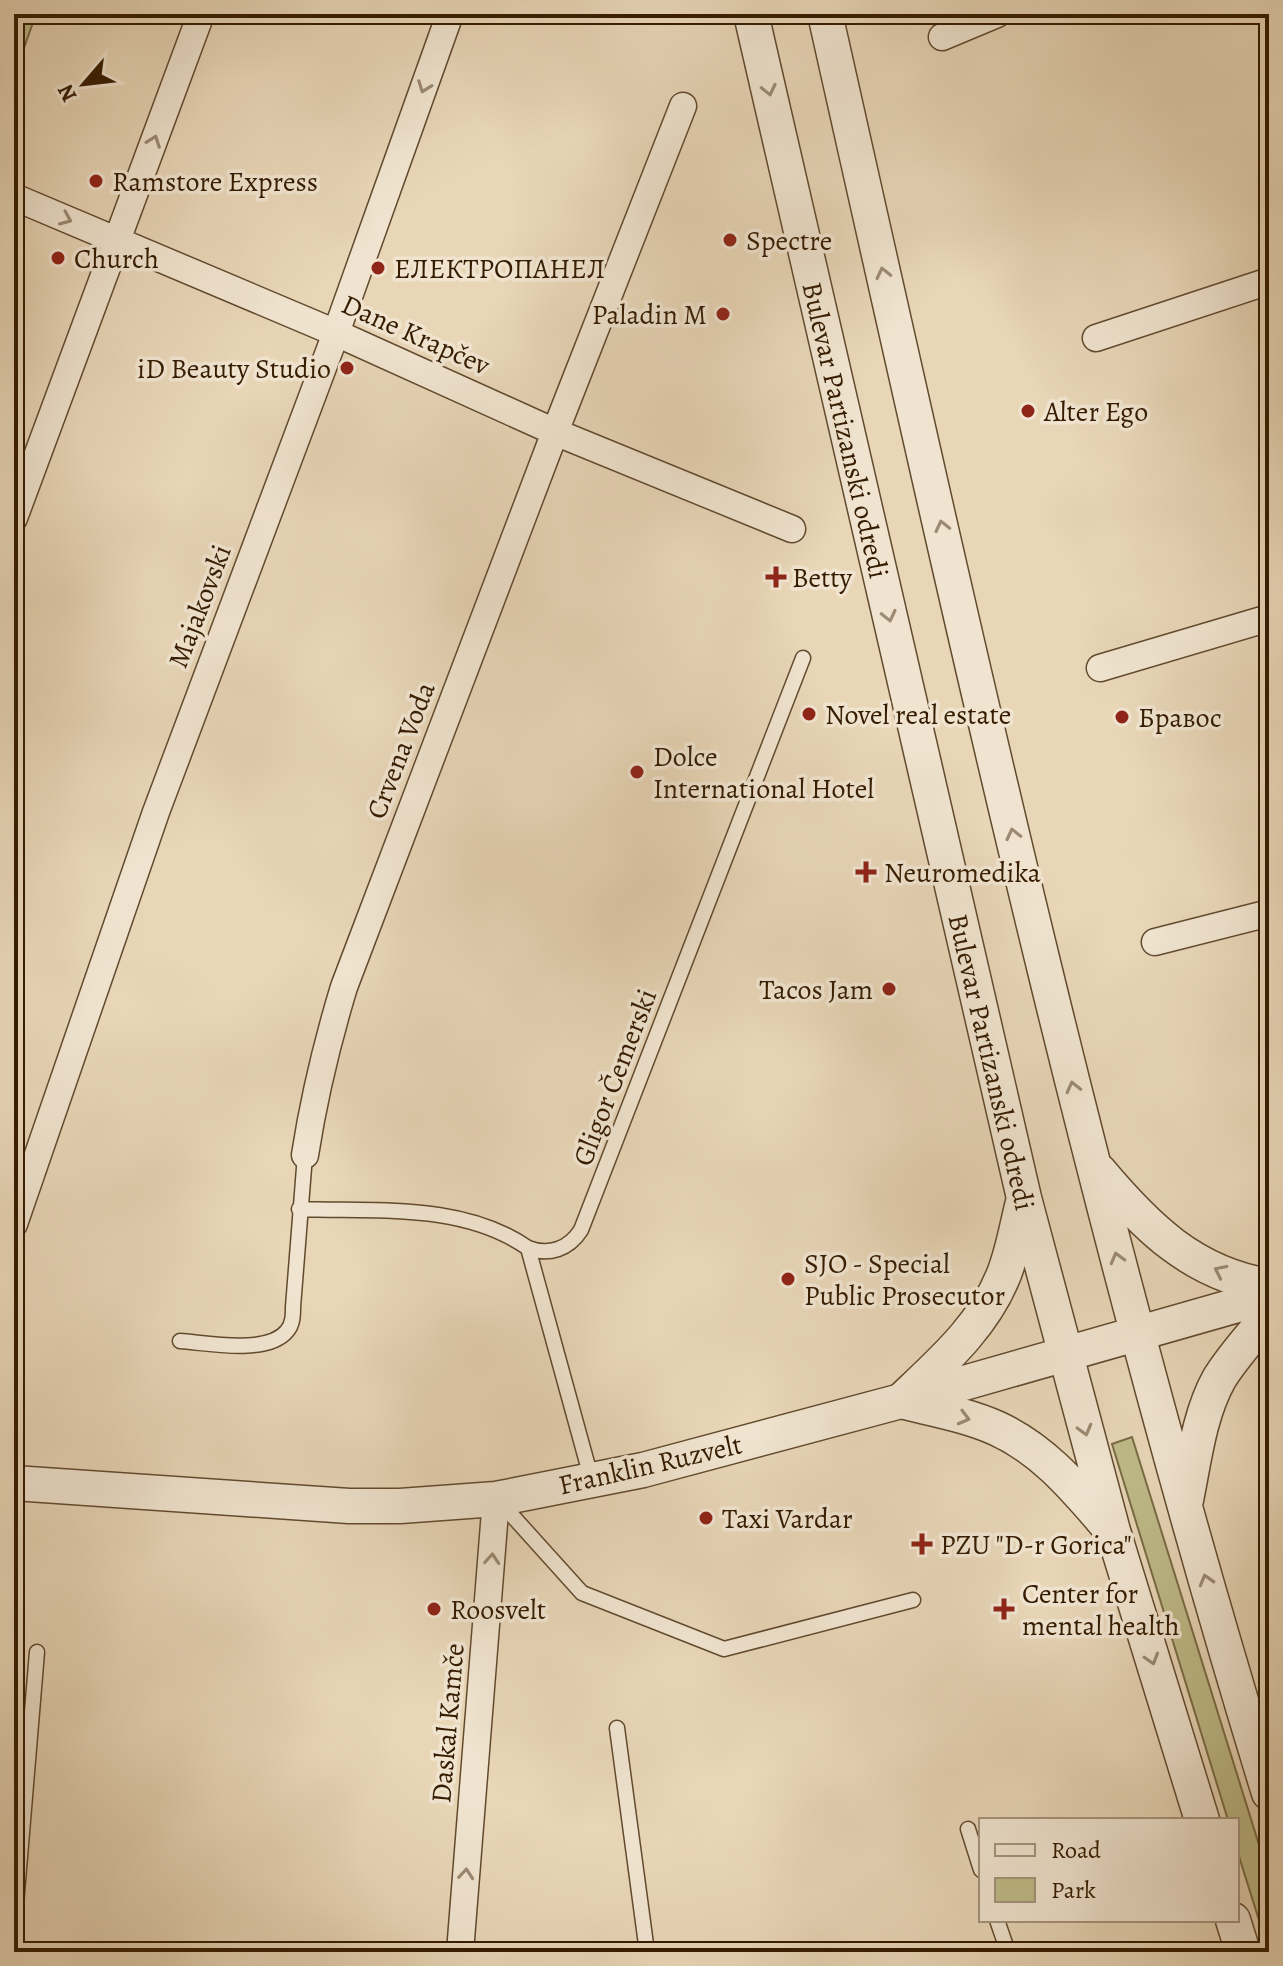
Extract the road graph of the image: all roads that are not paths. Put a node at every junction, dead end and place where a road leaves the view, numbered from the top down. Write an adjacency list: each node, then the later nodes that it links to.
1 (201, 14): 9 (street, one-way to 1)
2 (450, 14): 11 (street, Majakovski, one-way to 11)
3 (751, 14): 23 (street, Bulevar Partizanski odredi, one-way to 23)
4 (825, 14): 22 (street, one-way to 4)
5 (997, 14): 6 (street)
6 (942, 37)
7 (683, 106): 13 (street, Crvena Voda)
8 (14, 197): 9 (street, Dane Krapčev, one-way to 9)
9 (117, 240): 11 (street, Dane Krapčev); 14 (street)
10 (1269, 281): 12 (street)
11 (336, 333): 13 (street, Dane Krapčev); 25 (street, Majakovski)
12 (1096, 338)
13 (555, 432): 15 (street, Dane Krapčev); 21 (street, Crvena Voda)
14 (14, 518)
15 (792, 529)
16 (1269, 618): 18 (street)
17 (803, 658): 26 (lane, Gligor Čemerski)
18 (1100, 668)
19 (1269, 913): 20 (street)
20 (1155, 942)
21 (305, 1155): 24 (lane, Crvena Voda)
22 (1092, 1163): 27 (street, one-way to 22); 30 (street, one-way to 22)
23 (1024, 1198): 32 (street, Bulevar Partizanski odredi); 33 (street)
24 (299, 1209): 26 (lane); 31 (lane, Crvena Voda)
25 (14, 1224)
26 (528, 1248): 34 (lane)
27 (1269, 1286)
28 (1269, 1296): 30 (street, Franklin Ruzvelt)
29 (1269, 1315): 37 (street)
30 (1137, 1334): 32 (street, Franklin Ruzvelt); 37 (street)
31 (180, 1341)
32 (1064, 1355): 33 (street, Franklin Ruzvelt); 38 (street, Bulevar Partizanski odredi, one-way to 38)
33 (901, 1401): 34 (street, Franklin Ruzvelt); 38 (street, one-way to 38)
34 (592, 1481): 36 (street, Franklin Ruzvelt)
35 (14, 1483): 36 (street, Franklin Ruzvelt)
36 (496, 1499): 39 (lane); 49 (street, Daskal Kamče, one-way to 36)
37 (1185, 1509): 42 (street, one-way to 37)
38 (1113, 1531): 43 (street, Bulevar Partizanski odredi, one-way to 43)
39 (913, 1600)
40 (37, 1652): 48 (lane)
41 (617, 1728): 50 (lane)
42 (1269, 1793)
43 (1201, 1818)
44 (968, 1829): 45 (lane)
45 (979, 1864)
46 (998, 1922): 51 (lane)
47 (1234, 1922): 52 (street)
48 (14, 1929)
49 (460, 1952)
50 (647, 1952)
51 (1008, 1952)
52 (1243, 1952)

